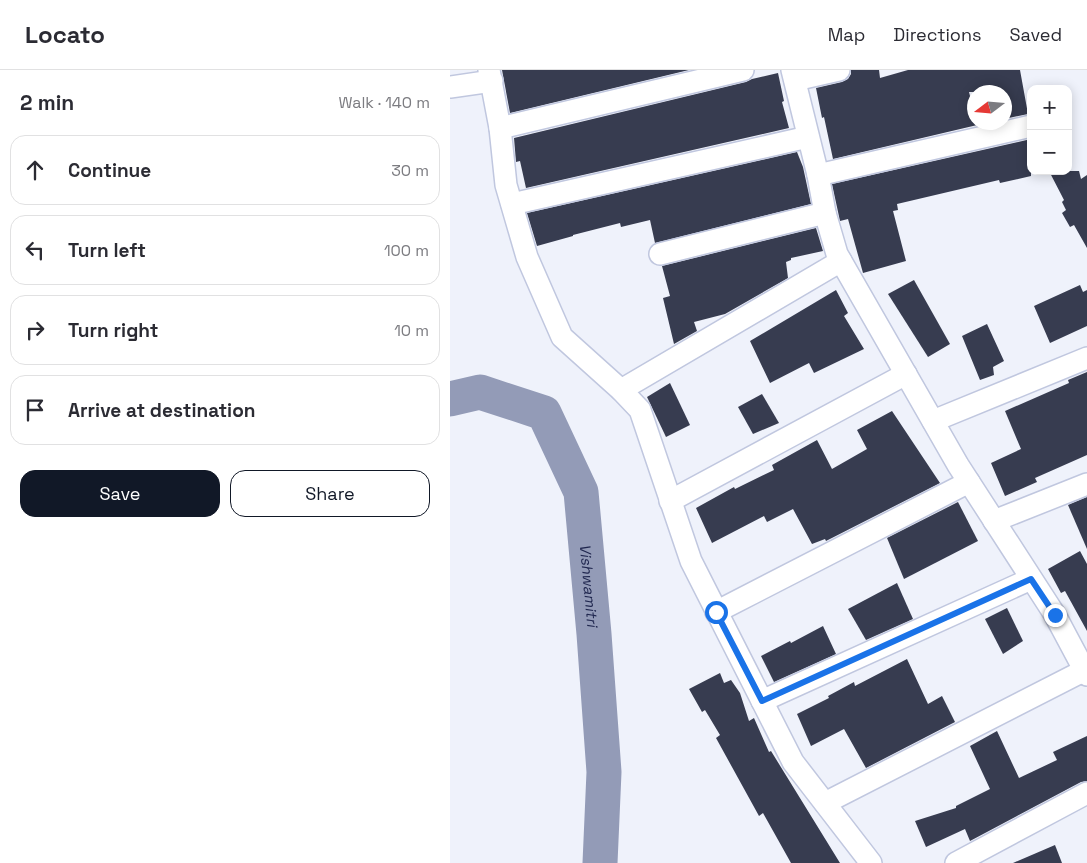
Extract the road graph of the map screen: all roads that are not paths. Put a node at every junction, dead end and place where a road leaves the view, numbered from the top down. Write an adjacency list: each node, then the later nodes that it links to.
1 (743, 70): 7 (street)
2 (839, 70): 4 (street)
3 (491, 75): 5 (street); 7 (street)
4 (794, 75): 8 (street)
5 (450, 88)
6 (1027, 127): 9 (street)
7 (500, 128): 10 (street)
8 (808, 136): 9 (street); 10 (street)
9 (818, 175): 11 (street)
10 (512, 204): 16 (street)
11 (825, 213): 12 (street); 13 (street)
12 (660, 254)
13 (841, 260): 15 (street); 16 (street)
14 (1087, 358): 17 (street)
15 (906, 374): 17 (street); 20 (street)
16 (621, 390): 20 (street)
17 (933, 422): 18 (street)
18 (969, 482): 21 (street); 23 (street)
19 (1087, 484): 21 (street)
20 (670, 500): 23 (street)
21 (994, 521): 22 (street)
22 (1031, 579): 24 (street); 25 (street)
23 (716, 612): 25 (street)
24 (1086, 673): 27 (street)
25 (762, 701): 27 (street)
26 (1087, 793): 29 (street)
27 (825, 803): 28 (street)
28 (871, 863)
29 (956, 863)

